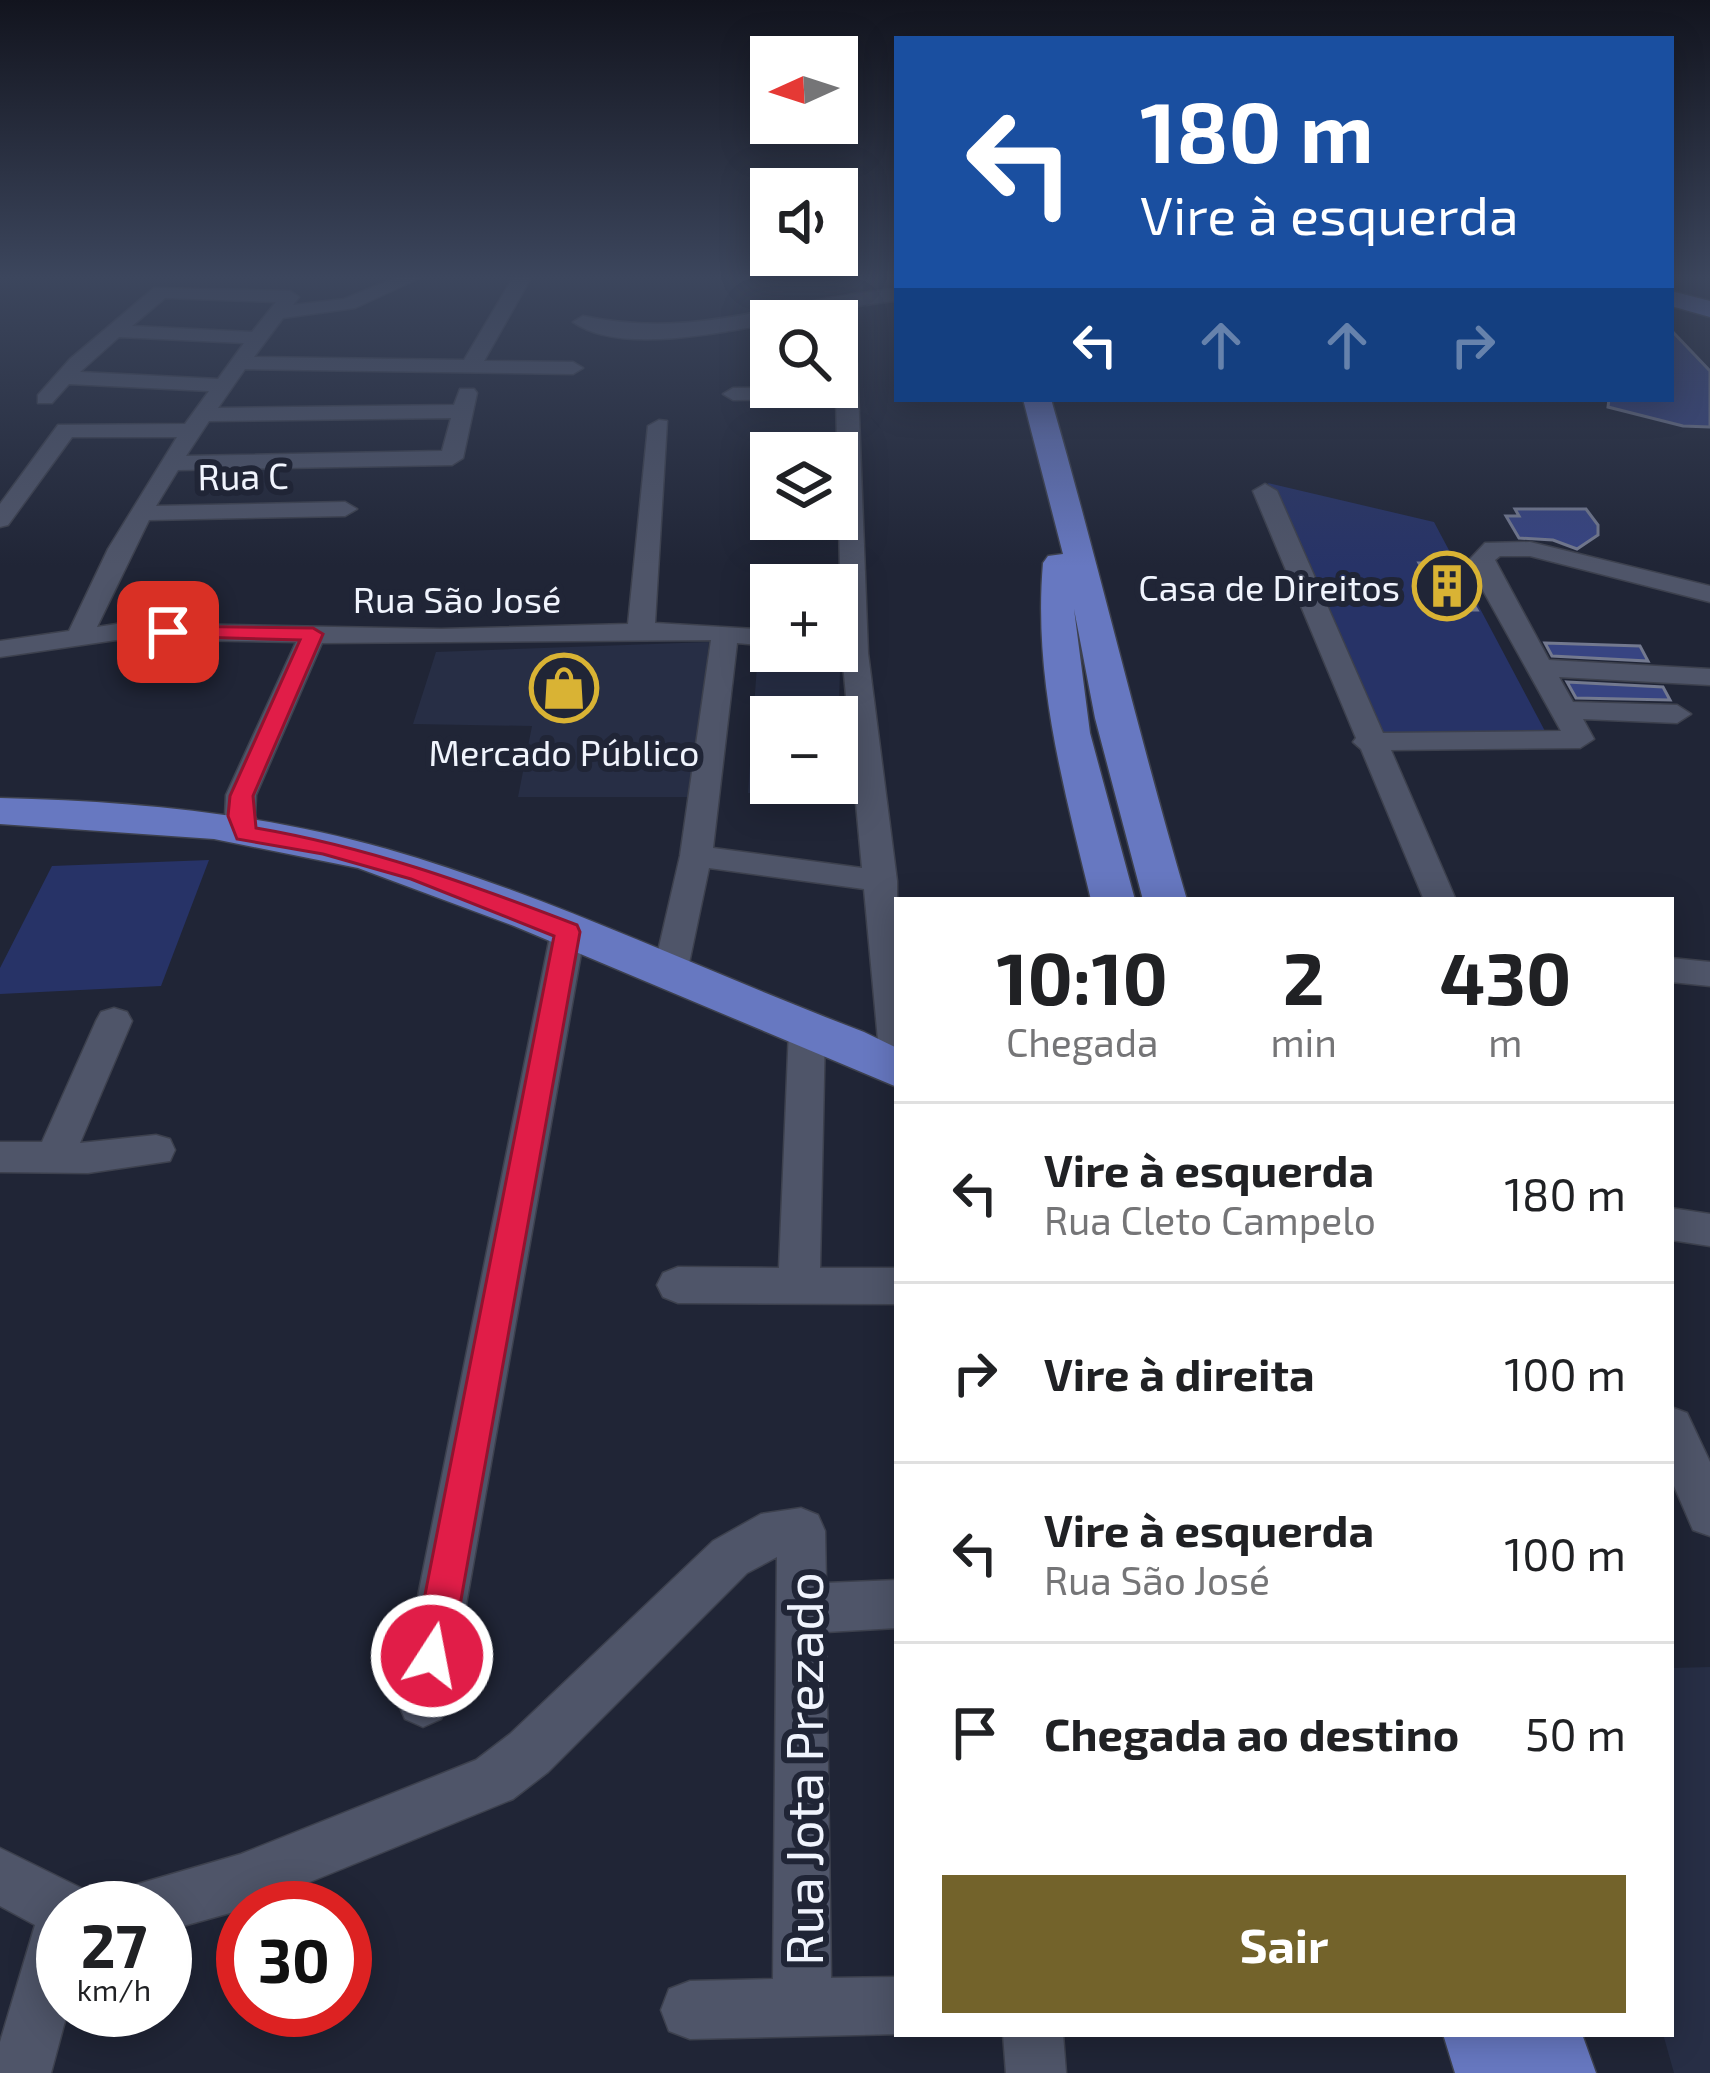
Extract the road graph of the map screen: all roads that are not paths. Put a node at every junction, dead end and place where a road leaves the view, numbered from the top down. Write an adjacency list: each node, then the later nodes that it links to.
1 (70, 373): 3 (street)
2 (233, 373): 4 (street)
3 (65, 378): 4 (street); 6 (street)
4 (224, 385): 9 (street)
5 (733, 394): 16 (street)
6 (45, 399)
7 (1023, 402): 17 (main road)
8 (1038, 402): 17 (main road)
9 (199, 423): 11 (street); 11 (street); 15 (street)
10 (659, 425): 19 (street)
11 (175, 463): 14 (street)
12 (1265, 491): 30 (street)
13 (345, 509): 14 (street, Rua C)
14 (143, 513): 22 (street)
15 (0, 520)
16 (847, 564)
17 (1072, 565): 35 (main road); 36 (main road); 37 (main road); 38 (main road)
18 (1710, 594): 25 (street)
19 (641, 630): 20 (street, Rua São José); 21 (street, Rua São José)
20 (725, 633): 23 (street, Rua São José); 33 (street)
21 (313, 634): 22 (street, Rua São José); 32 (street)
22 (80, 635): 24 (street, Rua São José)
23 (750, 636)
24 (0, 649)
25 (1540, 668): 27 (street); 28 (street)
26 (849, 672): 34 (street)
27 (1710, 676)
28 (1564, 710): 29 (street); 30 (street)
29 (1677, 714)
30 (1368, 742): 39 (street)
31 (0, 811): 32 (main road)
32 (246, 834): 40 (main road)
33 (696, 856): 34 (street); 42 (street)
34 (881, 881): 44 (street)
35 (1112, 897)
36 (1141, 897)
37 (1164, 897)
38 (1188, 897)
39 (1438, 897)
40 (568, 932): 42 (main road); 61 (street)
41 (1674, 970): 43 (street)
42 (670, 973): 46 (main road)
43 (1710, 974)
44 (894, 1019)
45 (114, 1021): 51 (street)
46 (827, 1036): 47 (main road); 48 (main road); 55 (street)
47 (894, 1050)
48 (894, 1068)
49 (156, 1150): 51 (street)
50 (0, 1157): 51 (street)
51 (54, 1159)
52 (1674, 1224): 53 (street)
53 (1710, 1230)
54 (677, 1285): 55 (street)
55 (800, 1286): 56 (street)
56 (894, 1286)
57 (1674, 1434): 58 (street)
58 (1710, 1514)
59 (894, 1604): 60 (street)
60 (805, 1609): 64 (street, Rua Jota Prezado); 66 (street, Rua Jota Prezado)
61 (423, 1701)
62 (0, 1876): 63 (street)
63 (36, 1895)
64 (192, 1895)
65 (894, 2006): 66 (street)
66 (802, 2008): 67 (street)
67 (690, 2010)
68 (36, 2021): 70 (street)
69 (1033, 2037): 71 (street)
70 (21, 2073)
71 (1036, 2073)

